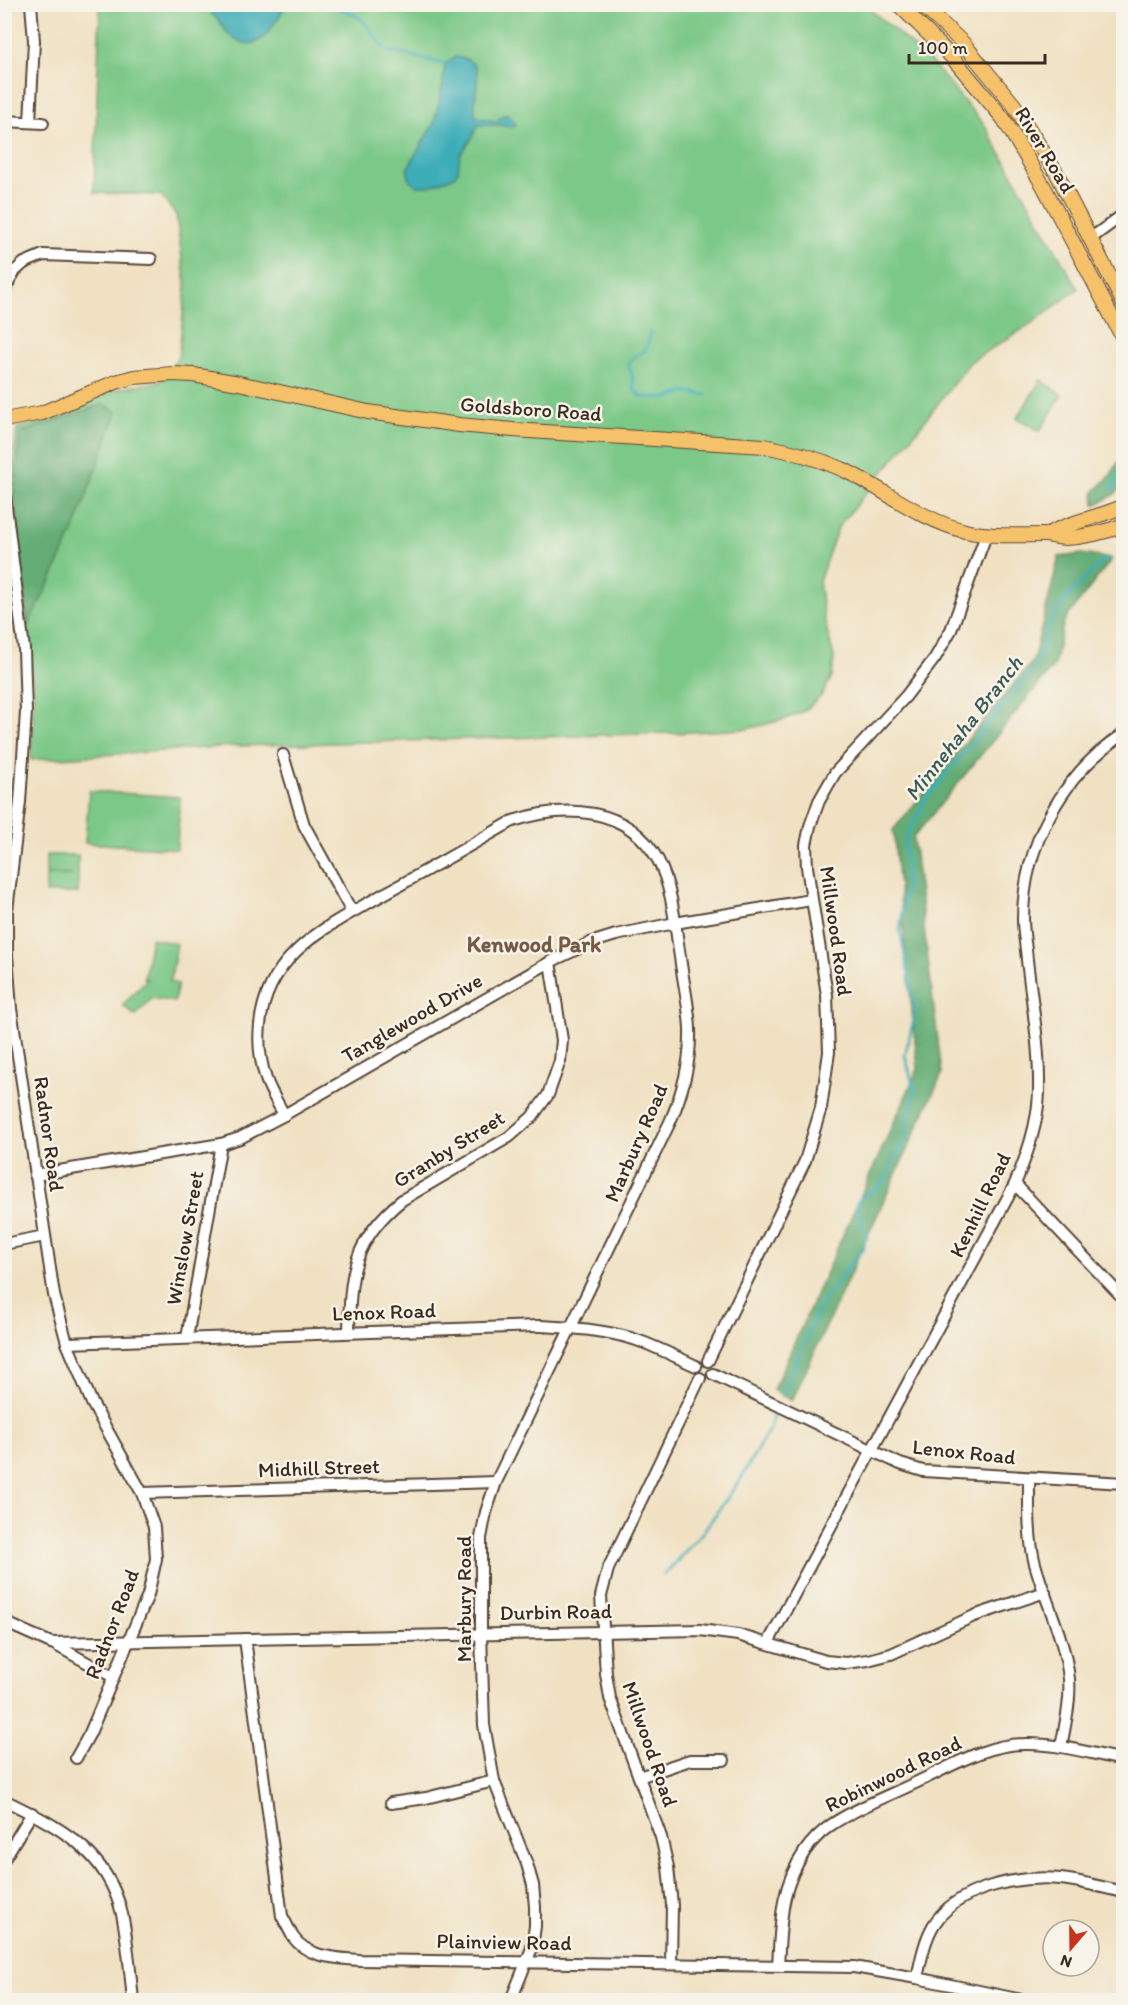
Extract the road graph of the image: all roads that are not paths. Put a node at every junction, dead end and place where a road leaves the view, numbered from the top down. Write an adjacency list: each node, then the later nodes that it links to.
1 (31, 4): 5 (street)
2 (898, 4): 12 (main road, River Road)
3 (921, 4): 8 (main road, River Road)
4 (4, 121): 5 (street)
5 (30, 122): 6 (street)
6 (43, 123)
7 (1124, 214): 8 (street)
8 (1090, 239): 11 (main road, River Road)
9 (151, 259): 10 (street)
10 (4, 294)
11 (1124, 304)
12 (1124, 340)
13 (4, 420): 17 (main road, Goldsboro Road)
14 (4, 479): 25 (street, Radnor Road)
15 (1124, 506): 18 (main road, Goldsboro Road)
16 (1123, 525): 18 (main road, Goldsboro Road)
17 (986, 535): 18 (main road, Goldsboro Road); 21 (street, Millwood Road)
18 (1047, 535)
19 (1124, 734): 29 (street, Kenhill Road)
20 (283, 755): 22 (street)
21 (811, 900): 23 (street, Tanglewood Drive); 37 (street, Millwood Road)
22 (352, 912): 23 (street, Marbury Road); 26 (street, Marbury Road)
23 (675, 923): 24 (street, Tanglewood Drive); 33 (street, Marbury Road)
24 (550, 962): 26 (street, Tanglewood Drive); 34 (street, Granby Street)
25 (8, 1009): 28 (street, Radnor Road)
26 (284, 1115): 27 (street, Tanglewood Drive)
27 (221, 1144): 28 (street, Tanglewood Drive); 35 (street, Winslow Street)
28 (35, 1175): 30 (street, Radnor Road)
29 (1015, 1184): 32 (street); 41 (street, Kenhill Road)
30 (45, 1236): 31 (street); 36 (street, Radnor Road)
31 (4, 1244)
32 (1124, 1299)
33 (570, 1328): 34 (street, Lenox Road); 38 (street, Lenox Road); 43 (street, Marbury Road)
34 (349, 1332): 35 (street, Lenox Road)
35 (187, 1338): 36 (street, Lenox Road)
36 (67, 1342): 45 (street, Radnor Road)
37 (708, 1361): 38 (street); 39 (street)
38 (696, 1366): 40 (street)
39 (713, 1374): 40 (street); 41 (street, Lenox Road)
40 (700, 1378): 48 (street, Millwood Road)
41 (872, 1451): 42 (street, Lenox Road); 53 (street, Kenhill Road)
42 (1029, 1478): 44 (street, Lenox Road); 46 (street)
43 (496, 1482): 45 (street, Midhill Street); 49 (street, Marbury Road)
44 (1124, 1483)
45 (142, 1494): 51 (street, Radnor Road)
46 (1045, 1592): 53 (street, Durbin Road); 55 (street)
47 (4, 1622): 52 (street, Durbin Road)
48 (602, 1631): 49 (street, Durbin Road); 53 (street, Durbin Road); 59 (street, Millwood Road)
49 (481, 1633): 50 (street, Durbin Road); 60 (street, Marbury Road)
50 (245, 1639): 51 (street, Durbin Road); 66 (street, Plainview Road)
51 (129, 1641): 52 (street, Durbin Road); 54 (street, Radnor Road)
52 (51, 1643): 54 (street, Durbin Road)
53 (768, 1643)
54 (113, 1677): 56 (street, Radnor Road)
55 (1061, 1747): 58 (street, Robinwood Road); 68 (street, Robinwood Road)
56 (76, 1758)
57 (724, 1760): 59 (street)
58 (1124, 1760)
59 (639, 1777): 67 (street, Millwood Road)
60 (494, 1781): 62 (street); 66 (street, Marbury Road)
61 (4, 1800): 63 (street)
62 (392, 1803)
63 (32, 1813): 64 (street); 70 (street)
64 (4, 1859)
65 (1124, 1892): 69 (street)
66 (527, 1962): 67 (street, Plainview Road); 71 (street, Marbury Road)
67 (670, 1964): 68 (street, Plainview Road)
68 (778, 1965): 69 (street, Plainview Road)
69 (917, 1978): 72 (street, Plainview Road)
70 (133, 2001)
71 (511, 2001)
72 (1022, 2001)

